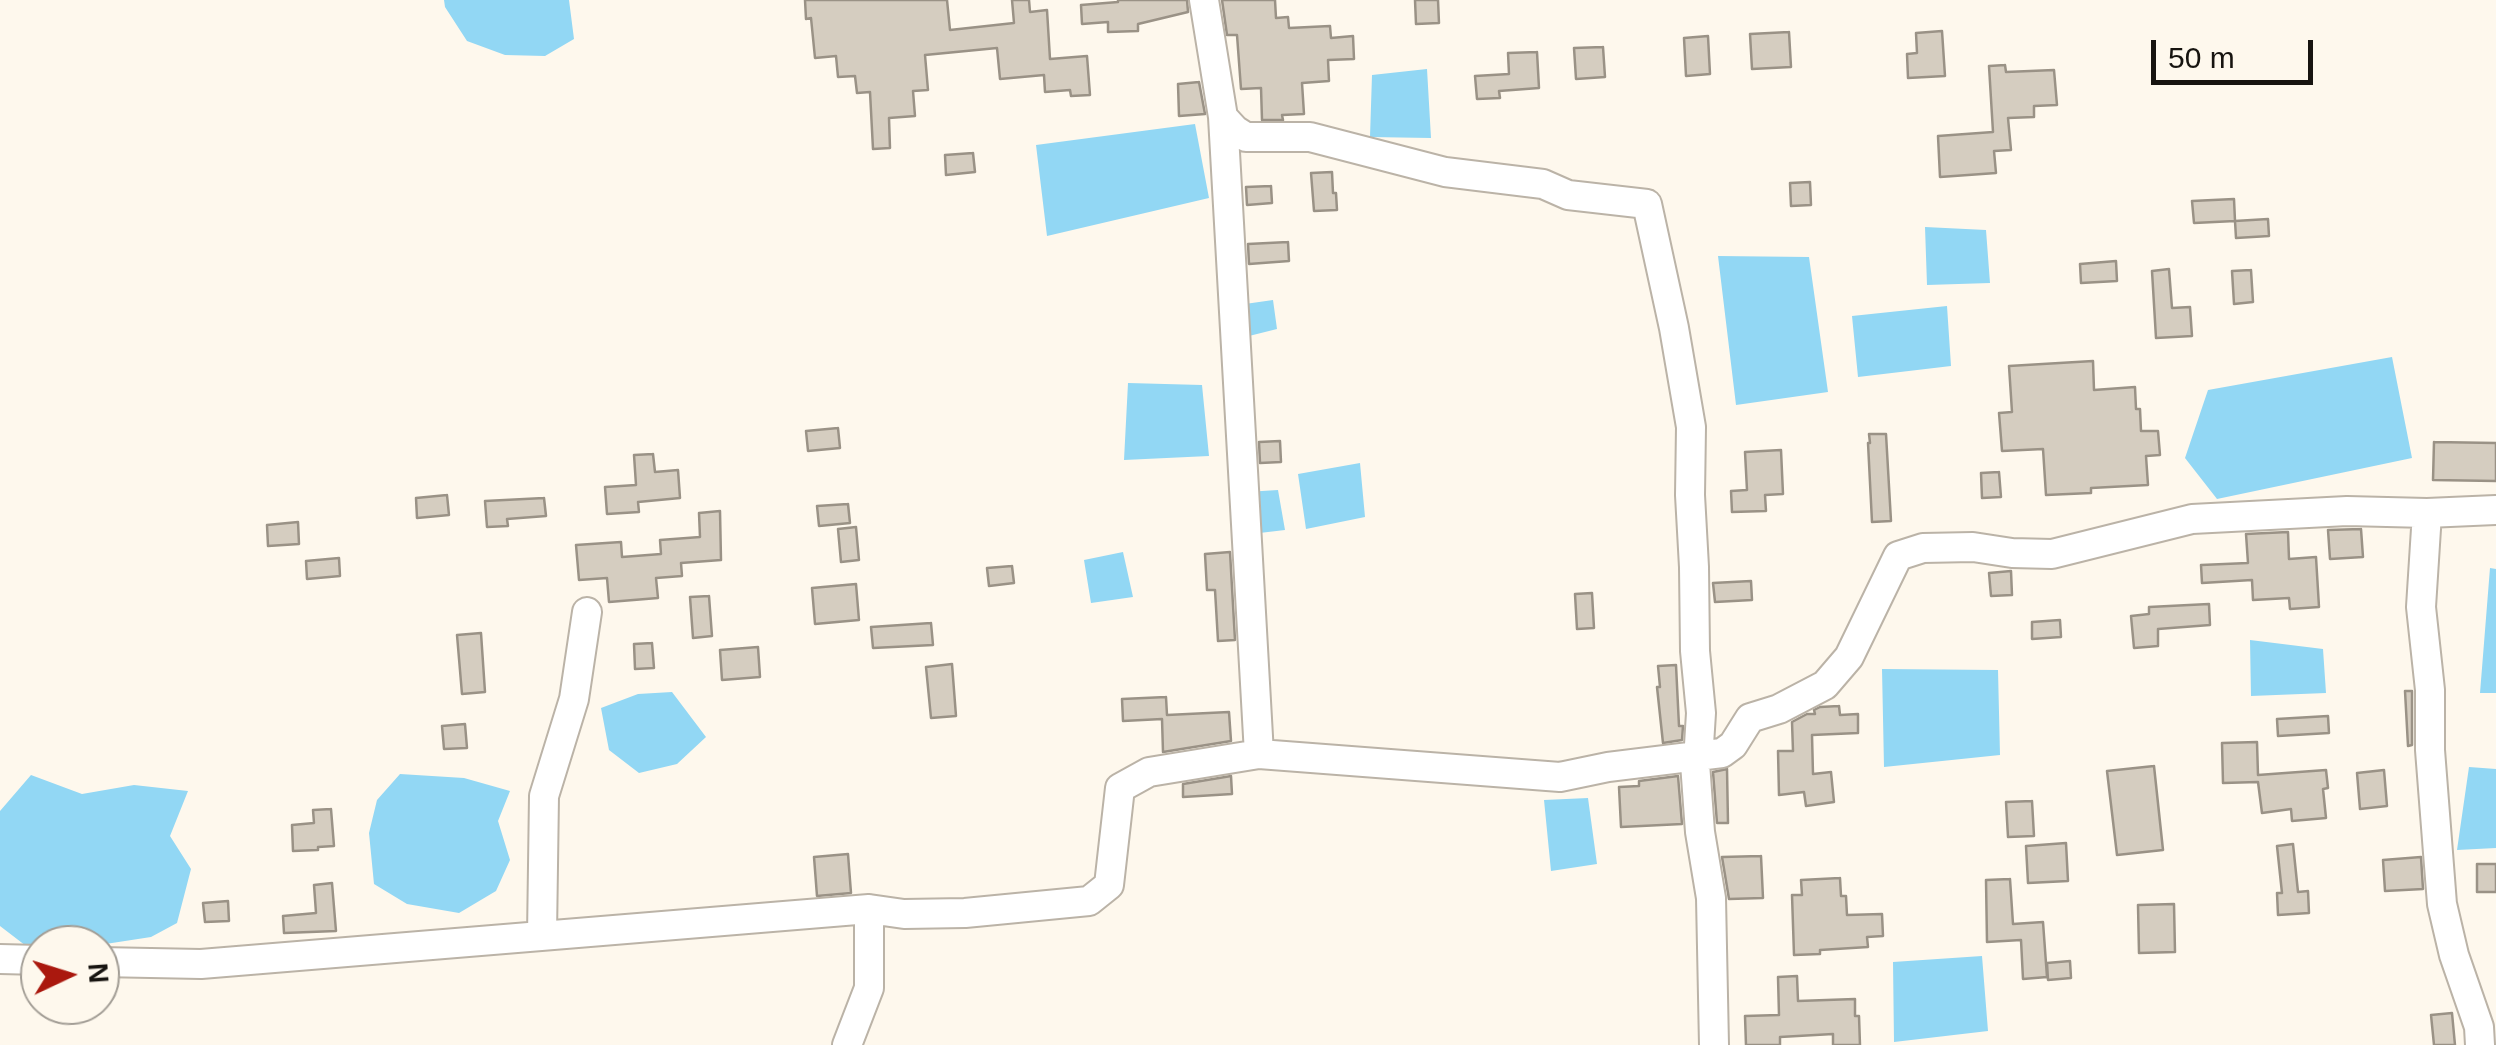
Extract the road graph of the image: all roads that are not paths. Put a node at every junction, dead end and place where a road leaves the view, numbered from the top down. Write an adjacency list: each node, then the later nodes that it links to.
1 (1204, 0): 2 (street)
2 (1222, 116): 6 (street); 7 (street)
3 (2496, 510): 4 (street)
4 (2427, 513): 7 (street); 13 (street)
5 (587, 612): 9 (street)
6 (1259, 754): 7 (street); 8 (street)
7 (1697, 758): 12 (street)
8 (868, 909): 9 (street); 11 (street)
9 (542, 935): 10 (street)
10 (120, 962)
11 (847, 1045)
12 (1714, 1045)
13 (2480, 1045)

